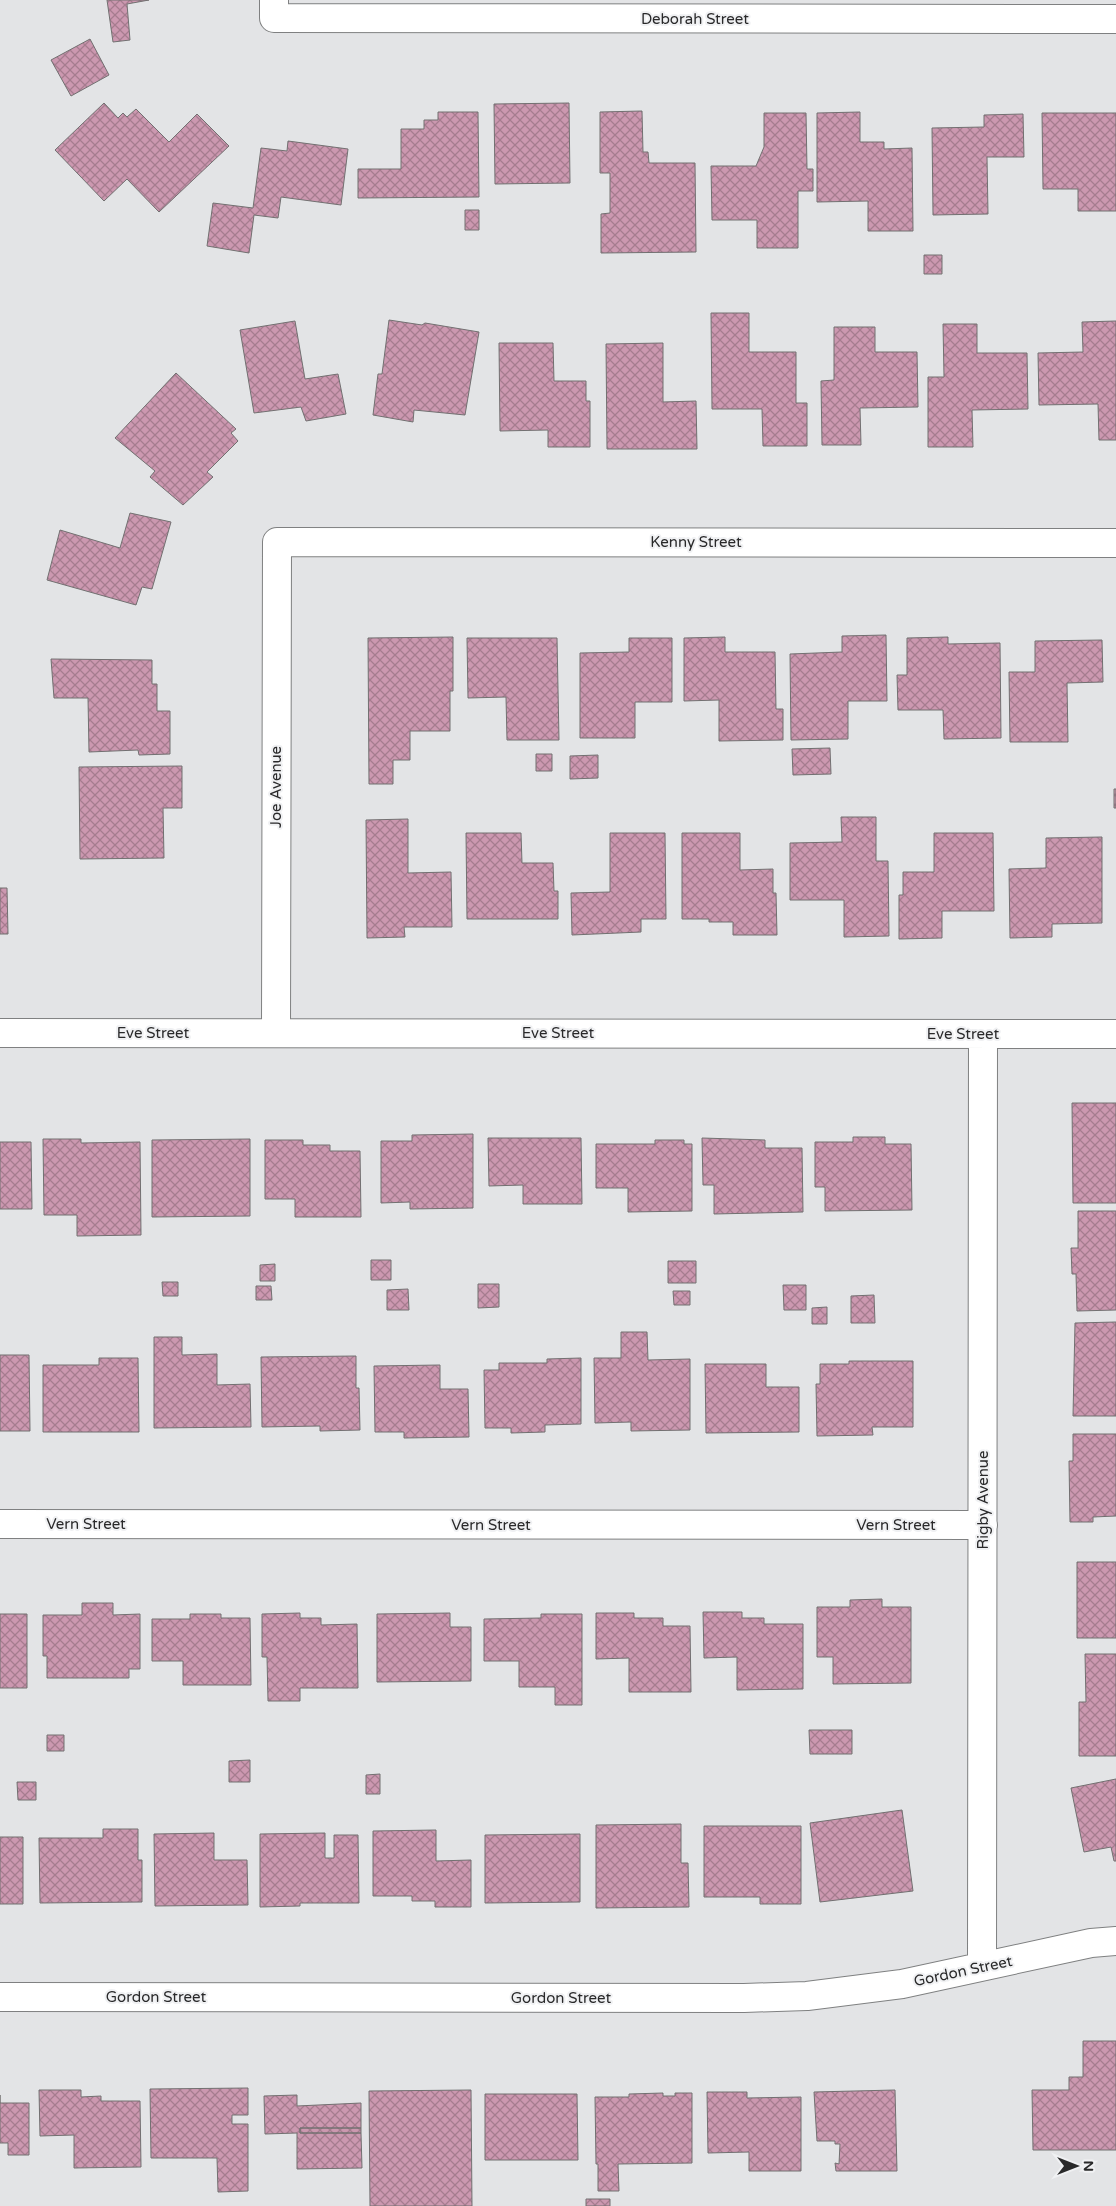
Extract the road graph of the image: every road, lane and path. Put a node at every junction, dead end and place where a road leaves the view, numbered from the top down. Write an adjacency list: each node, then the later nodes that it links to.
1 (274, 9): 2 (street, Deborah Street)
2 (1116, 19)
3 (277, 542): 4 (street, Kenny Street); 6 (street, Joe Avenue)
4 (1116, 542)
5 (0, 1033): 6 (street, Eve Street)
6 (276, 1033): 7 (street, Eve Street)
7 (983, 1034): 8 (street, Eve Street); 10 (street, Rigby Avenue)
8 (1116, 1034)
9 (0, 1524): 10 (street, Vern Street)
10 (983, 1525): 12 (street, Rigby Avenue)
11 (1116, 1941): 12 (street, Gordon Street)
12 (982, 1966): 13 (street, Gordon Street)
13 (0, 1997)

